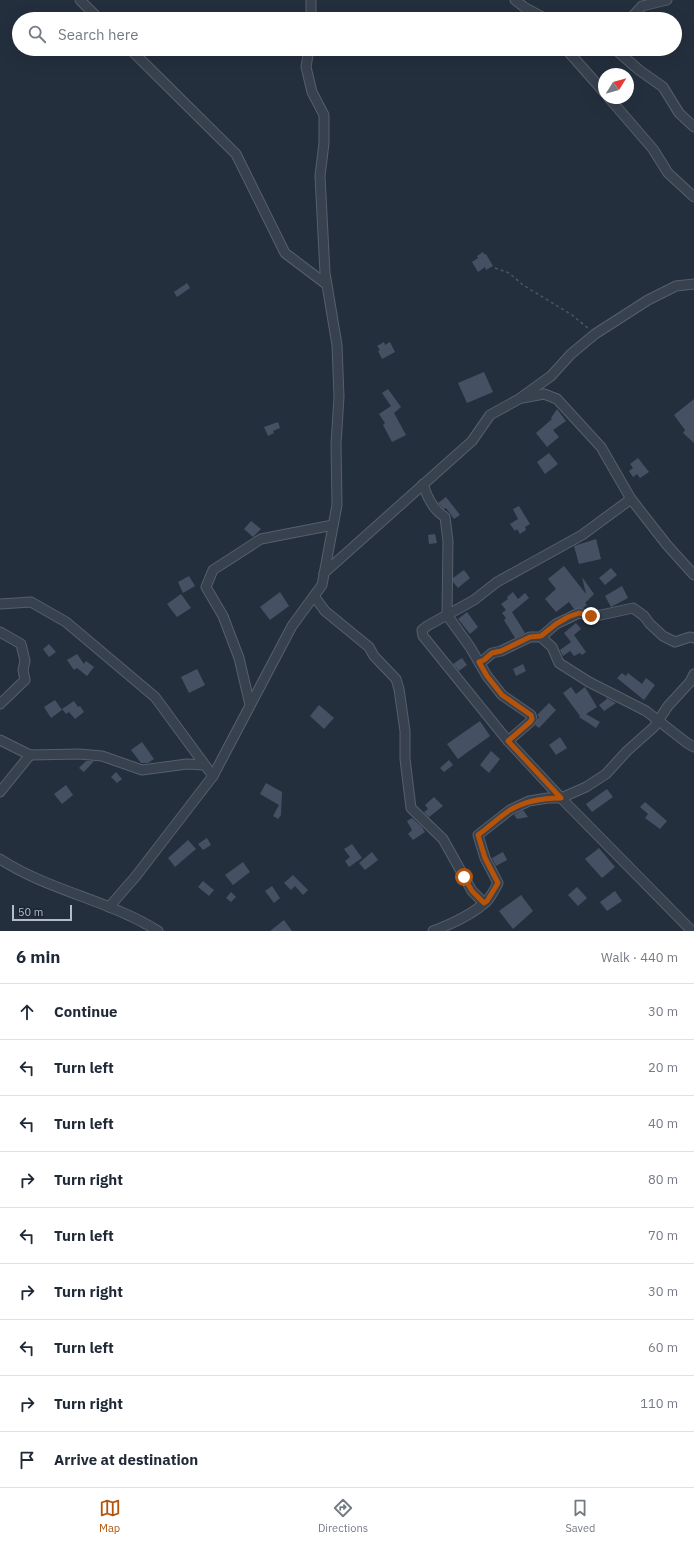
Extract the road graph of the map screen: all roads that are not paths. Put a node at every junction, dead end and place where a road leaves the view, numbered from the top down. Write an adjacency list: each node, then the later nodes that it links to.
1 (80, 0): 5 (street)
2 (311, 0): 6 (street)
3 (515, 0): 7 (street)
4 (667, 0): 8 (street)
5 (93, 12)
6 (310, 12)
7 (531, 12)
8 (636, 12)
9 (137, 56): 17 (street)
10 (308, 56): 17 (street)
11 (572, 56): 13 (street)
12 (623, 56): 15 (street)
13 (598, 85)
14 (614, 104): 16 (street)
15 (694, 127)
16 (694, 197)
17 (326, 284): 22 (street)
18 (694, 284): 19 (street)
19 (519, 399): 20 (street); 21 (street)
20 (423, 484): 23 (street); 27 (street)
21 (631, 499): 24 (street); 27 (street)
22 (333, 525): 23 (street); 34 (street)
23 (324, 573): 25 (street)
24 (694, 575)
25 (314, 596): 34 (street); 45 (street)
26 (0, 604): 40 (street)
27 (447, 615): 31 (street); 37 (street)
28 (0, 632): 33 (street)
29 (541, 636): 30 (street); 31 (street); 35 (street)
30 (694, 638)
31 (479, 662): 37 (street)
32 (694, 674): 35 (street)
33 (0, 704)
34 (250, 705): 41 (street)
35 (659, 720): 38 (street); 43 (street)
36 (0, 740): 39 (street)
37 (508, 741): 43 (street)
38 (694, 747)
39 (30, 755): 40 (street); 42 (street)
40 (204, 765): 41 (street)
41 (213, 776): 46 (street)
42 (0, 792)
43 (561, 798): 45 (street); 50 (street)
44 (0, 859): 46 (street)
45 (484, 903): 49 (street)
46 (109, 906): 48 (street)
47 (694, 928): 50 (street)
48 (158, 931)
49 (433, 931)
50 (692, 931)

